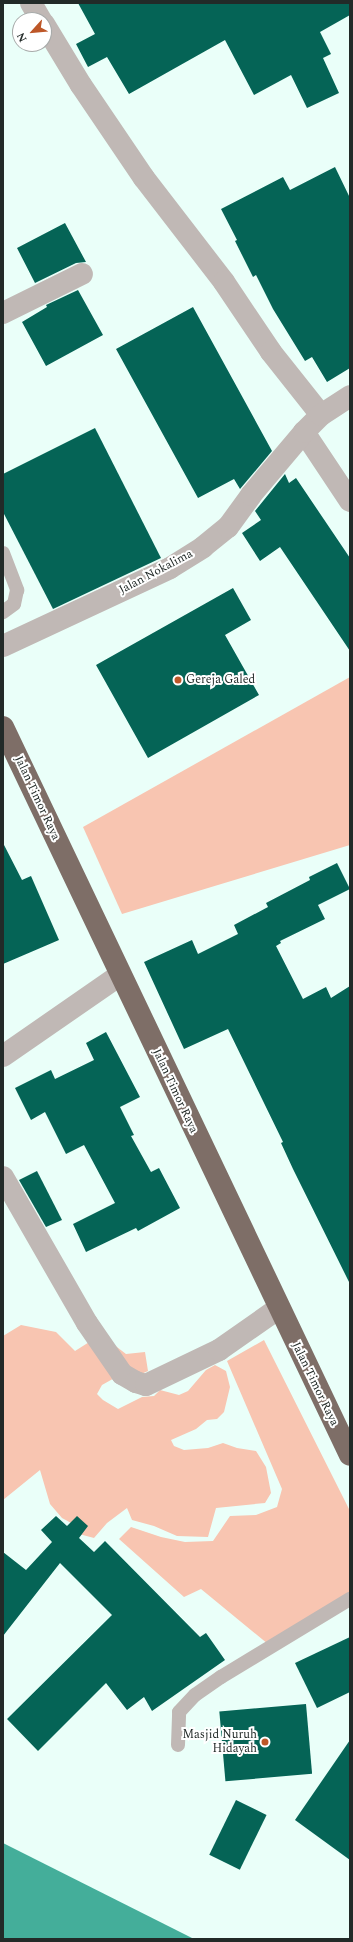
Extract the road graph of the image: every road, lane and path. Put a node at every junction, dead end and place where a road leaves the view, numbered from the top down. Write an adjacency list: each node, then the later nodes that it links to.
1 (31, 3): 2 (street)
2 (36, 12)
3 (52, 37): 7 (street)
4 (82, 274): 5 (street)
5 (3, 313)
6 (350, 396): 7 (street, Jalan Nokalima)
7 (321, 415): 8 (street, Jalan Nokalima)
8 (304, 432): 9 (street); 12 (street, Jalan Nokalima)
9 (350, 501)
10 (3, 553): 11 (lane)
11 (3, 612)
12 (3, 646)
13 (3, 727): 14 (highway, Jalan Timor Raya)
14 (120, 975): 15 (street); 17 (highway, Jalan Timor Raya)
15 (3, 1056)
16 (3, 1177): 17 (street)
17 (279, 1308): 18 (highway, Jalan Timor Raya)
18 (350, 1455)
19 (350, 1599): 20 (lane)
20 (178, 1744)

